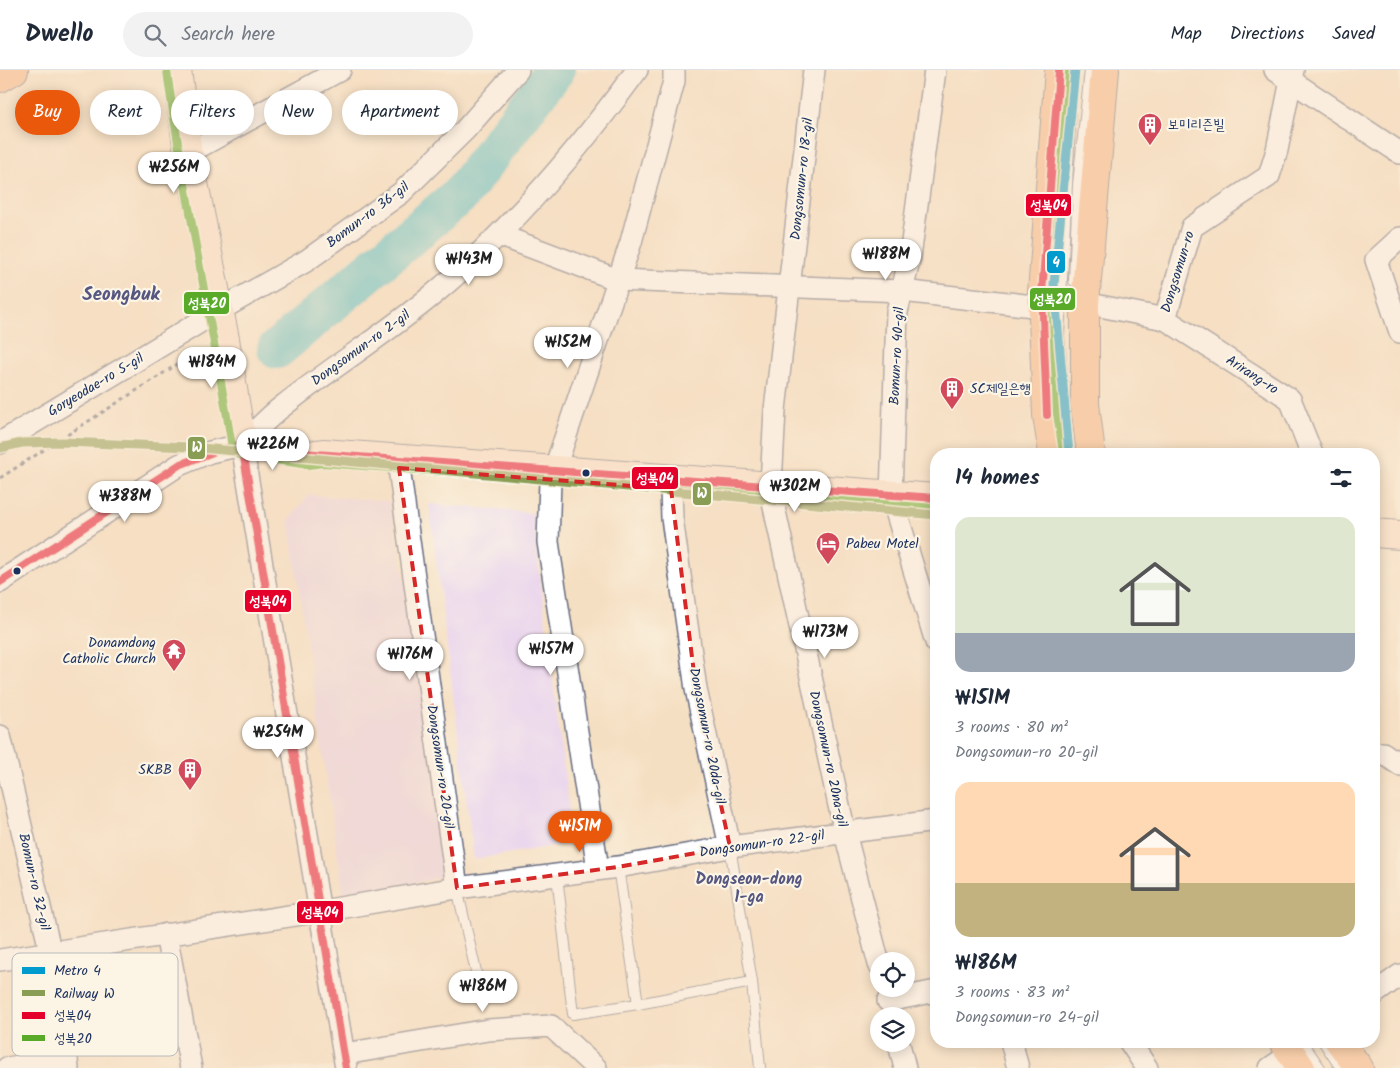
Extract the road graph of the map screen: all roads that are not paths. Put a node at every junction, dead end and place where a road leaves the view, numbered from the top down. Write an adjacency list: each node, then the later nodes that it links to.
1 (14, 70): 14 (main road)
2 (177, 70): 15 (street)
3 (340, 70): 15 (street)
4 (518, 70): 24 (street, Bomun-ro 36-gil)
5 (637, 70): 17 (street, Dongsomun-ro 2-gil)
6 (674, 70): 19 (street)
7 (814, 70): 20 (street, Dongsomun-ro 18-gil)
8 (935, 70): 21 (street, Bomun-ro 40-gil)
9 (1059, 70): 23 (main road)
10 (1073, 70): 31 (lane)
11 (1090, 70): 22 (lane)
12 (1105, 70): 22 (main road)
13 (1286, 73): 16 (street); 25 (street, Dongsomun-ro)
14 (0, 78)
15 (188, 153): 24 (street)
16 (1400, 154)
17 (499, 235): 19 (street); 28 (street, Dongsomun-ro 2-gil)
18 (1400, 238): 26 (street)
19 (618, 280): 20 (street); 37 (street)
20 (790, 287): 21 (street); 39 (street, Dongsomun-ro 18-gil)
21 (902, 291): 23 (street); 40 (street, Bomun-ro 40-gil)
22 (1079, 295): 25 (street, Dongsomun-ro); 33 (main road)
23 (1042, 307): 30 (main road)
24 (218, 311): 28 (street); 29 (street, Goryeodae-ro 5-gil)
25 (1165, 319): 34 (street, Arirang-ro)
26 (1400, 332)
27 (1074, 384): 32 (lane)
28 (241, 433): 35 (street); 44 (street); 55 (street)
29 (0, 443)
30 (1052, 448)
31 (1068, 448)
32 (1080, 448)
33 (1091, 448)
34 (1310, 448)
35 (309, 455): 36 (street); 37 (street)
36 (399, 468): 37 (street); 54 (street, Dongsomun-ro 20-gil)
37 (552, 476): 38 (street); 39 (street); 52 (street)
38 (671, 489): 39 (street); 51 (street, Dongsomun-ro 20da-gil)
39 (771, 489): 40 (street); 50 (street, Dongsomun-ro 20na-gil)
40 (891, 495): 41 (street); 45 (street, Bomun-ro 40-gil)
41 (930, 498)
42 (1380, 533): 43 (street)
43 (1400, 535)
44 (0, 582)
45 (930, 622)
46 (0, 736): 58 (street, Bomun-ro 32-gil)
47 (1380, 753): 48 (street)
48 (1400, 765)
49 (930, 821): 50 (street, Dongsomun-ro 22-gil)
50 (845, 833): 51 (street, Dongsomun-ro 22-gil); 57 (street, Dongsomun-ro 20na-gil)
51 (730, 847): 52 (street, Dongsomun-ro 22-gil); 62 (lane, Dongsomun-ro 20da-gil)
52 (608, 868): 53 (street, Dongsomun-ro 22-gil); 68 (lane)
53 (558, 876): 54 (street, Dongsomun-ro 22-gil); 68 (lane)
54 (457, 888): 55 (street, Dongsomun-ro 22-gil); 66 (lane)
55 (322, 911): 56 (street, Dongsomun-ro 22-gil); 75 (street)
56 (166, 934): 59 (street, Dongsomun-ro 22-gil); 60 (street)
57 (876, 952)
58 (51, 953)
59 (57, 953)
60 (170, 953)
61 (1400, 975): 63 (street)
62 (752, 982): 68 (lane); 80 (lane, Dongsomun-ro 20da-gil)
63 (1380, 990)
64 (930, 992): 67 (street)
65 (178, 998): 78 (street)
66 (482, 998)
67 (889, 1002)
68 (638, 1004)
69 (1013, 1048): 82 (street)
70 (1134, 1048): 83 (street)
71 (1328, 1048): 85 (lane)
72 (1344, 1048): 86 (main road)
73 (901, 1052): 81 (street)
74 (1289, 1054): 84 (lane)
75 (345, 1061): 79 (street)
76 (67, 1064): 77 (street, Bomun-ro 32-gil)
77 (7, 1068)
78 (191, 1068)
79 (596, 1068)
80 (760, 1068)
81 (905, 1068)
82 (1018, 1068)
83 (1147, 1068)
84 (1320, 1068)
85 (1341, 1068)
86 (1359, 1068)

